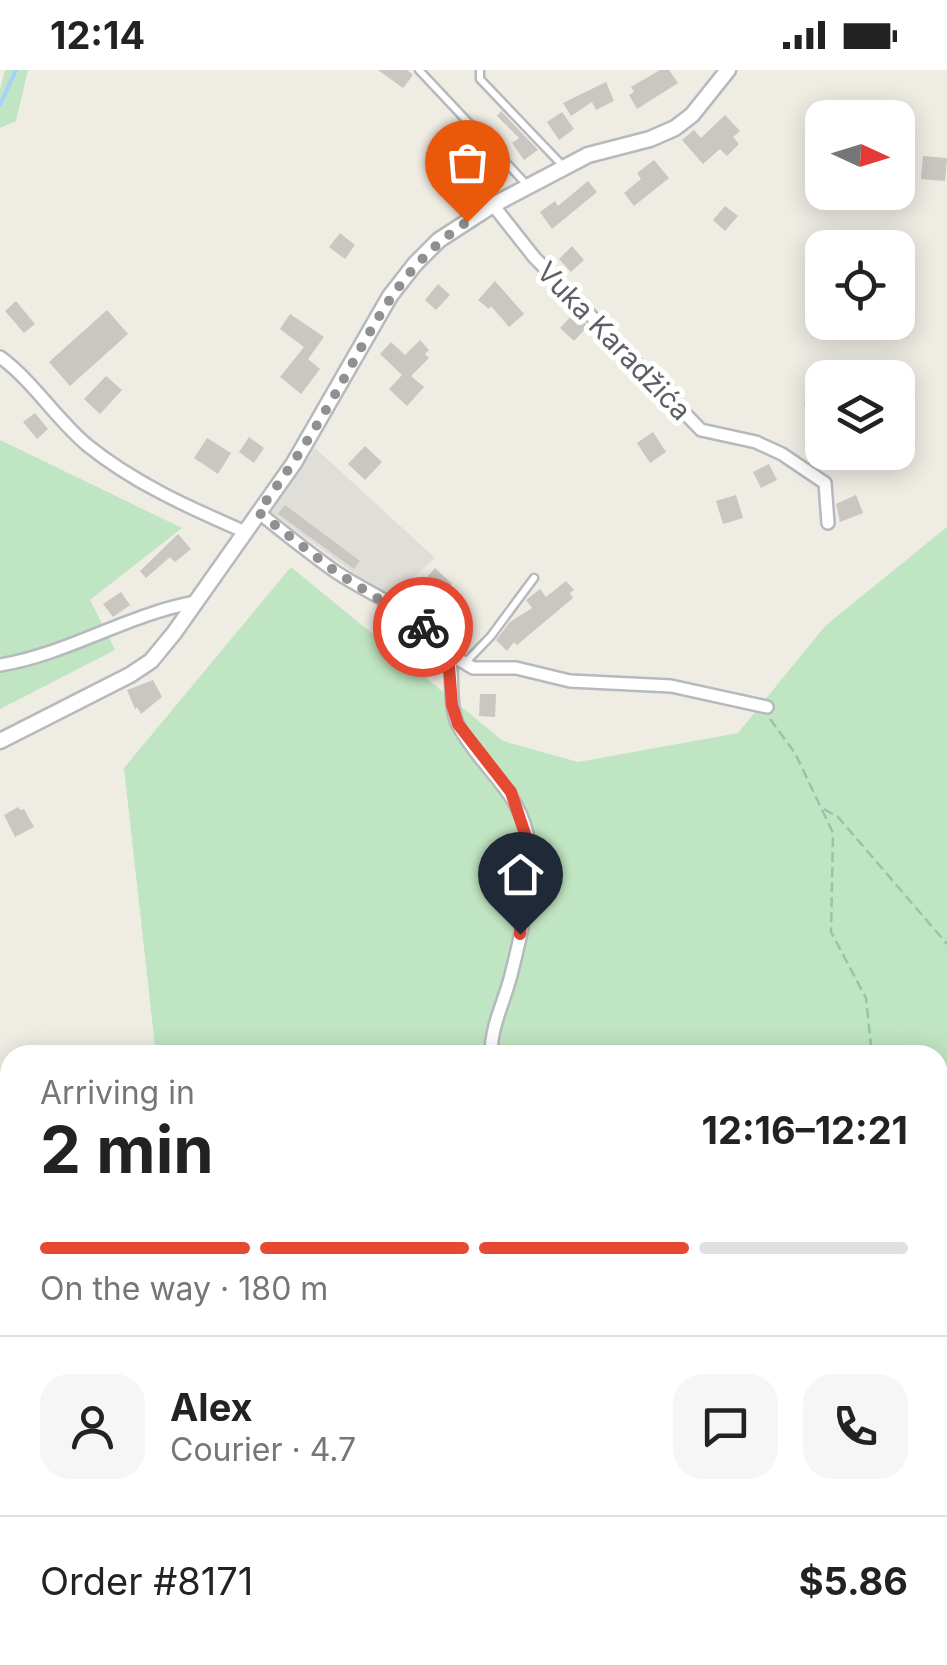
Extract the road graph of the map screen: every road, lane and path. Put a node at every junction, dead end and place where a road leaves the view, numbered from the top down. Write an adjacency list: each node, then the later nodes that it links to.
1 (419, 70): 5 (lane)
2 (480, 70): 4 (lane)
3 (728, 70): 4 (street)
4 (564, 167): 5 (street)
5 (529, 186): 6 (street)
6 (493, 205): 8 (street); 9 (street, Vuka Karadžića)
7 (0, 357): 10 (street)
8 (258, 512): 10 (street); 13 (street)
9 (828, 523)
10 (243, 532): 12 (street)
11 (534, 578): 14 (lane)
12 (196, 602): 15 (street); 17 (street)
13 (448, 653): 14 (street); 20 (street)
14 (465, 663): 16 (street)
15 (0, 664)
16 (764, 706): 18 (path)
17 (0, 740)
18 (821, 807): 19 (path); 21 (path)
19 (947, 944)
20 (491, 1045)
21 (871, 1045)

